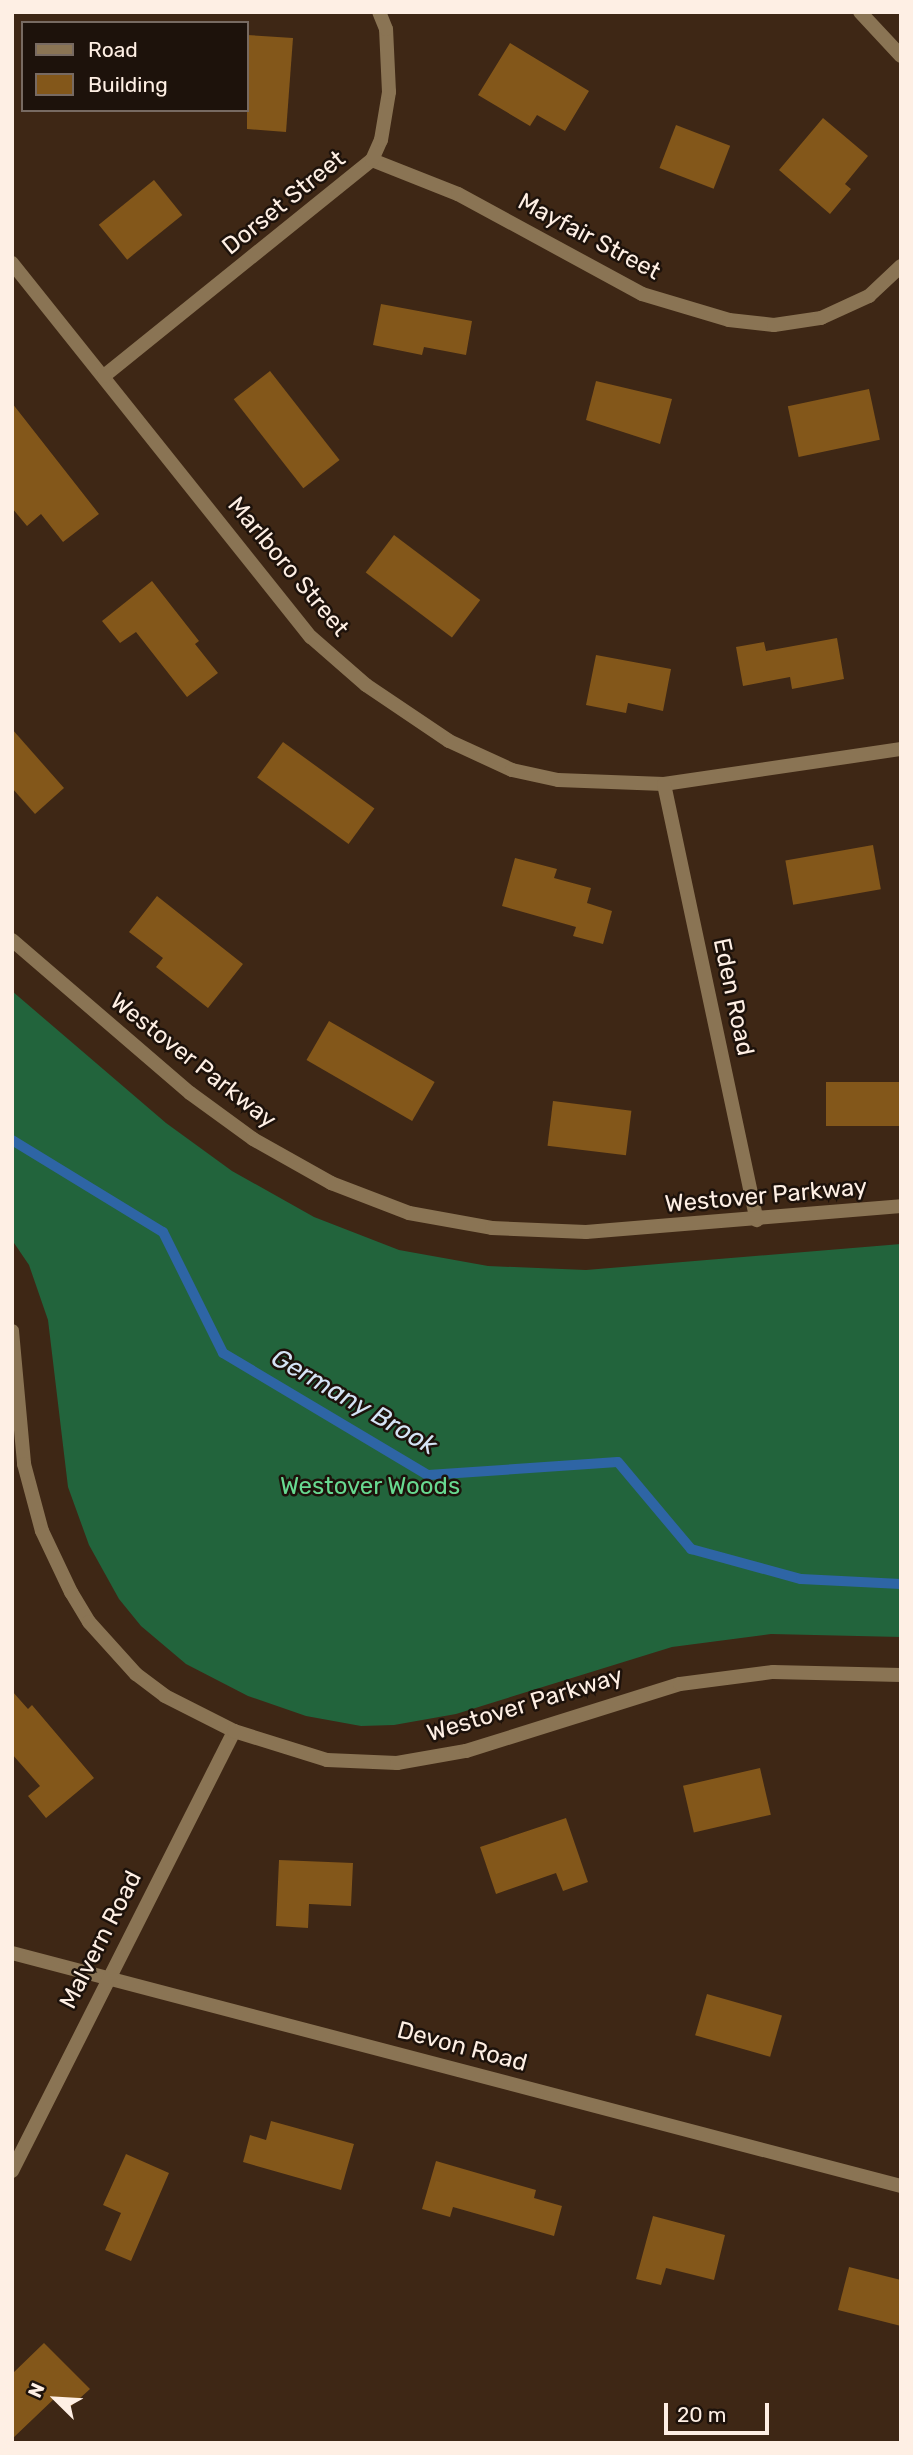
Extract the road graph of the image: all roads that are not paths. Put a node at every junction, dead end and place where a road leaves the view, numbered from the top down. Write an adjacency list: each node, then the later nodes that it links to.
1 (379, 12): 4 (street, Dorset Street)
2 (860, 12): 3 (street)
3 (901, 56)
4 (372, 160): 6 (street, Mayfair Street); 7 (street, Dorset Street)
5 (12, 263): 7 (street, Marlboro Street)
6 (901, 266)
7 (104, 376): 9 (street, Marlboro Street)
8 (901, 750): 9 (street, Marlboro Street)
9 (664, 784): 12 (street, Eden Road)
10 (12, 940): 12 (street, Westover Parkway)
11 (901, 1206): 12 (street, Westover Parkway)
12 (757, 1220)
13 (12, 1331): 15 (street, Westover Parkway)
14 (901, 1675): 15 (street, Westover Parkway)
15 (234, 1731): 17 (street, Malvern Road)
16 (12, 1953): 17 (street, Devon Road)
17 (108, 1977): 18 (street, Malvern Road); 19 (street, Devon Road)
18 (12, 2171)
19 (901, 2186)

